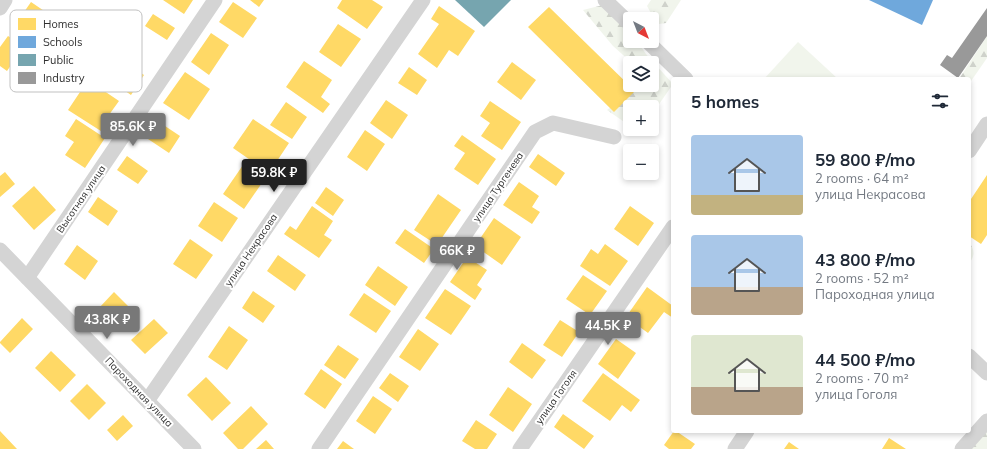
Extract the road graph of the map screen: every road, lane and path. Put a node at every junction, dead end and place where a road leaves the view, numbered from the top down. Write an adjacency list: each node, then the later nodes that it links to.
1 (5, 0): 5 (street)
2 (216, 0): 14 (street, Высотная улица)
3 (422, 0): 17 (street, улица Некрасова)
4 (605, 0): 6 (street)
5 (0, 8)
6 (623, 17)
7 (654, 48): 8 (street)
8 (684, 77)
9 (987, 124): 11 (street)
10 (614, 137): 21 (street, улица Тургенева)
11 (971, 148)
12 (671, 230): 22 (street, улица Гоголя)
13 (0, 250): 14 (street, Пароходная улица)
14 (27, 278): 17 (street, Пароходная улица)
15 (971, 358): 16 (street)
16 (987, 373)
17 (147, 401): 20 (street, Пароходная улица)
18 (987, 421): 24 (street)
19 (746, 433): 23 (street)
20 (194, 449)
21 (319, 449)
22 (520, 449)
23 (735, 449)
24 (962, 449)

